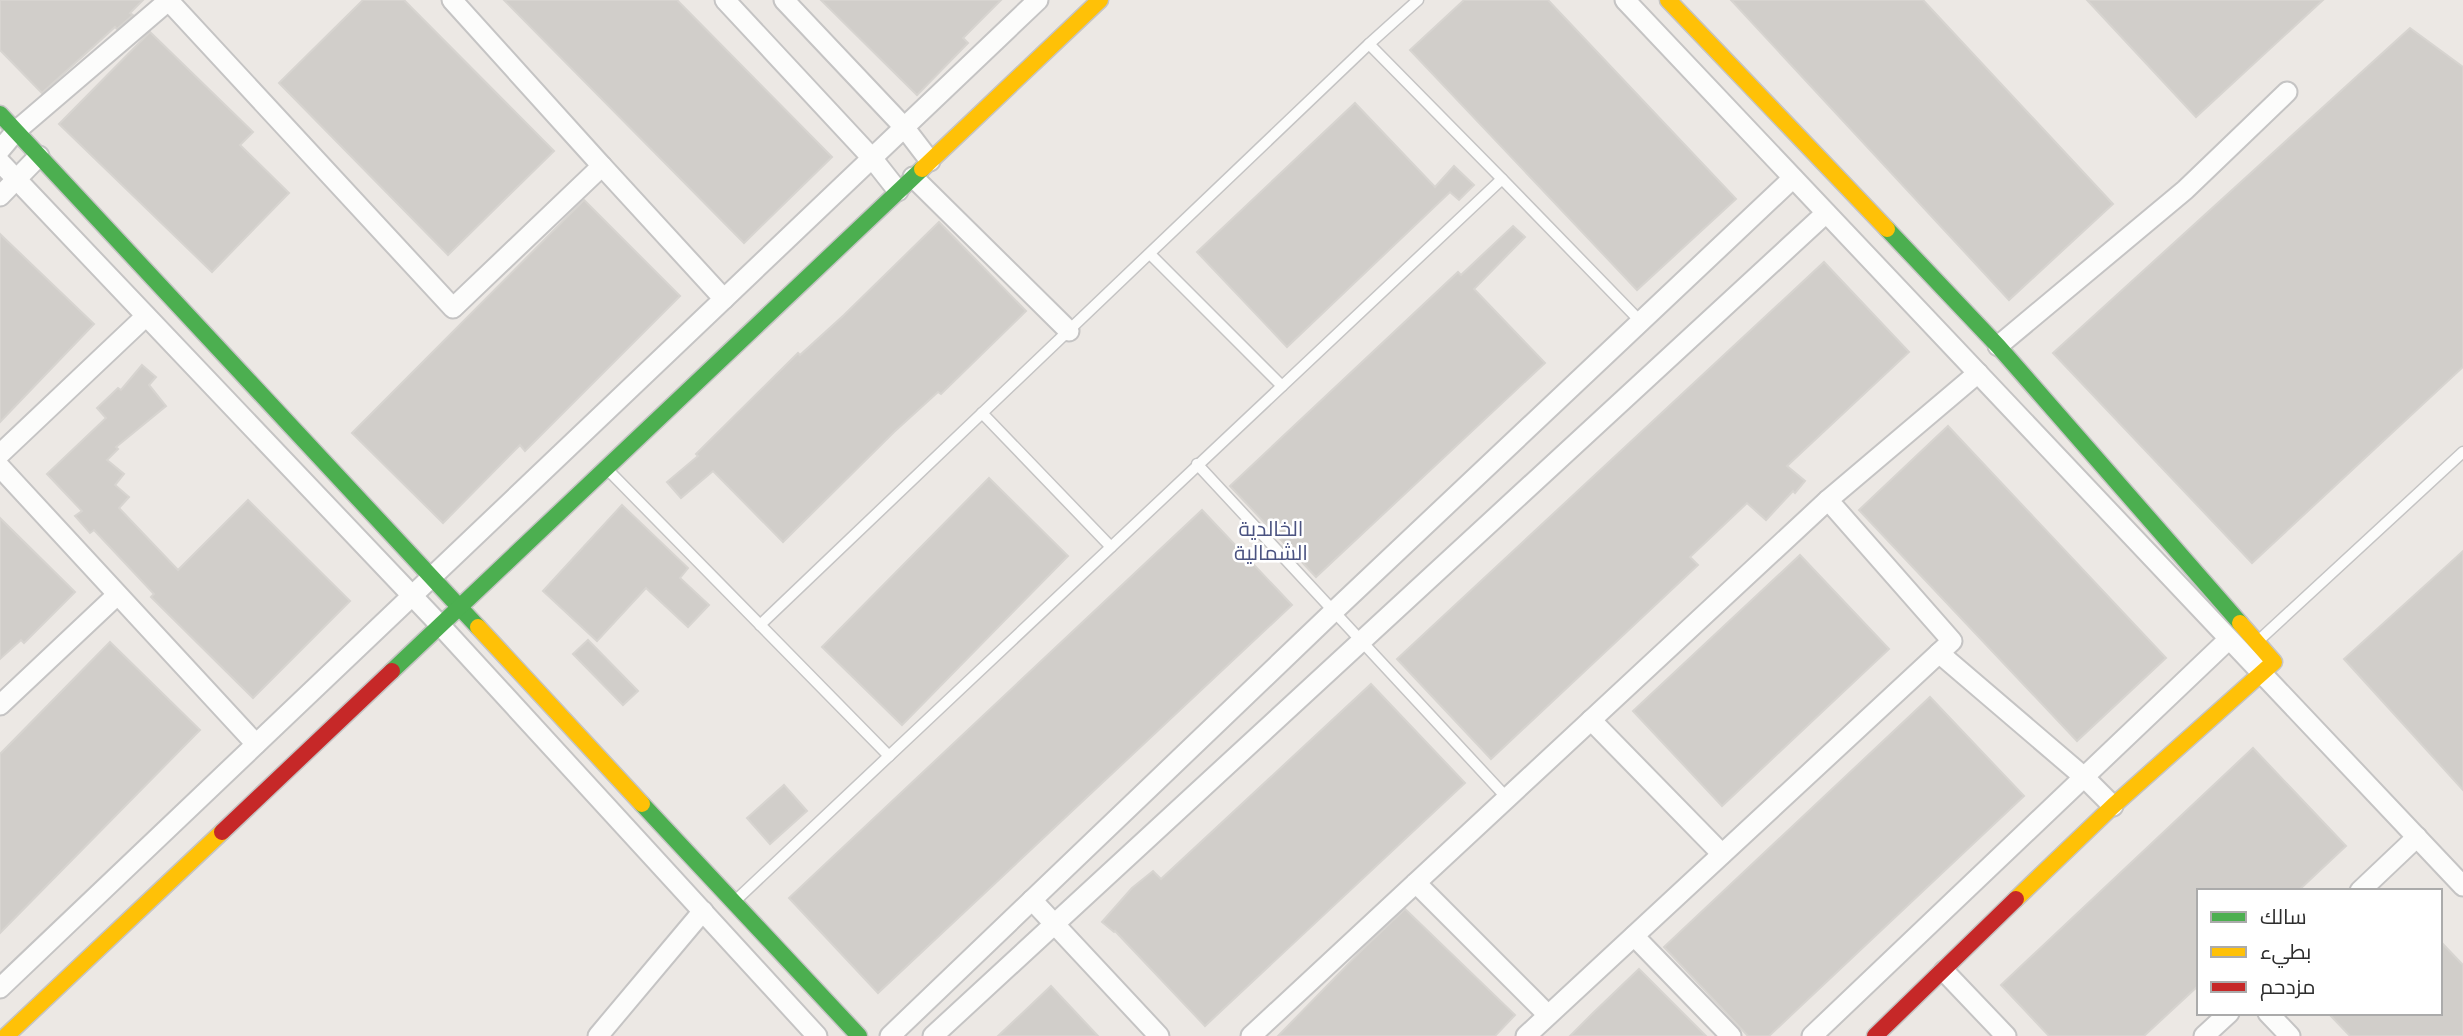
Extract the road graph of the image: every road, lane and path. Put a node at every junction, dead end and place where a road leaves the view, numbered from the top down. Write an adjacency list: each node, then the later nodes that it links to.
1 (168, 0): 14 (street); 20 (street)
2 (452, 0): 20 (street)
3 (725, 0): 17 (street)
4 (784, 0): 13 (street)
5 (1038, 0): 13 (street)
6 (1100, 0): 18 (street)
7 (1418, 0): 10 (lane)
8 (1625, 0): 22 (street)
9 (1668, 0): 33 (street)
10 (1369, 44): 23 (lane); 28 (lane)
11 (2287, 92): 33 (street)
12 (0, 114): 14 (street)
13 (904, 127): 17 (street); 18 (street)
14 (16, 131): 15 (street); 16 (street)
15 (0, 149)
16 (39, 156): 24 (street); 44 (street)
17 (873, 158): 25 (street); 29 (street)
18 (930, 161): 21 (street)
19 (0, 162): 24 (street)
20 (602, 166): 29 (street)
21 (913, 177): 25 (street); 32 (street)
22 (1793, 178): 27 (street); 31 (street)
23 (1502, 179): 31 (lane); 35 (lane)
24 (17, 180): 26 (street); 30 (street)
25 (898, 191): 41 (street)
26 (0, 196)
27 (1826, 213): 34 (street); 53 (street)
28 (1150, 254): 32 (lane); 35 (lane)
29 (724, 299): 44 (street)
30 (146, 316): 38 (street); 46 (street)
31 (1641, 322): 48 (street)
32 (1069, 331): 36 (lane)
33 (1998, 346): 52 (street)
34 (1978, 373): 42 (street); 51 (street)
35 (1282, 386): 39 (lane)
36 (982, 413): 43 (lane); 50 (lane)
37 (2463, 452): 52 (lane)
38 (0, 454)
39 (1197, 464): 43 (lane); 48 (lane)
40 (0, 467): 45 (street)
41 (606, 468): 47 (street); 50 (lane)
42 (1828, 500): 54 (street); 57 (street)
43 (1111, 547): 59 (lane)
44 (430, 578): 46 (street); 47 (street)
45 (117, 595): 56 (street); 58 (street)
46 (411, 597): 49 (street); 58 (street)
47 (458, 607): 49 (street); 69 (street)
48 (1334, 611): 53 (lane); 68 (street)
49 (440, 625): 70 (street); 78 (street)
50 (760, 625): 59 (lane)
51 (2229, 639): 55 (street); 60 (street)
52 (2256, 642): 55 (street)
53 (1361, 643): 61 (lane); 71 (street)
54 (1939, 653): 60 (street); 64 (street)
55 (2262, 674): 62 (street); 63 (street)
56 (0, 705)
57 (1591, 720): 61 (street); 64 (street)
58 (256, 744): 74 (street)
59 (889, 756): 69 (lane)
60 (2084, 777): 62 (street); 88 (street)
61 (1507, 798): 65 (street)
62 (2113, 806): 73 (street)
63 (2417, 837): 66 (street); 67 (street)
64 (1722, 854): 72 (street)
65 (1416, 883): 75 (street); 85 (street)
66 (2463, 886)
67 (2362, 889)
68 (1032, 900): 71 (street); 82 (street)
69 (734, 902): 81 (street)
70 (703, 911): 79 (street); 80 (street)
71 (1055, 924): 83 (street); 84 (street)
72 (1634, 936): 75 (street); 87 (street)
73 (1944, 971): 89 (street); 90 (street)
74 (0, 988)
75 (1548, 1015): 86 (street)
76 (2227, 1015): 91 (street)
77 (2270, 1015): 92 (street)
78 (6, 1036)
79 (598, 1036)
80 (817, 1036)
81 (859, 1036)
82 (890, 1036)
83 (933, 1036)
84 (1159, 1036)
85 (1251, 1036)
86 (1526, 1036)
87 (1731, 1036)
88 (1812, 1036)
89 (1875, 1036)
90 (2006, 1036)
91 (2204, 1036)
92 (2290, 1036)

